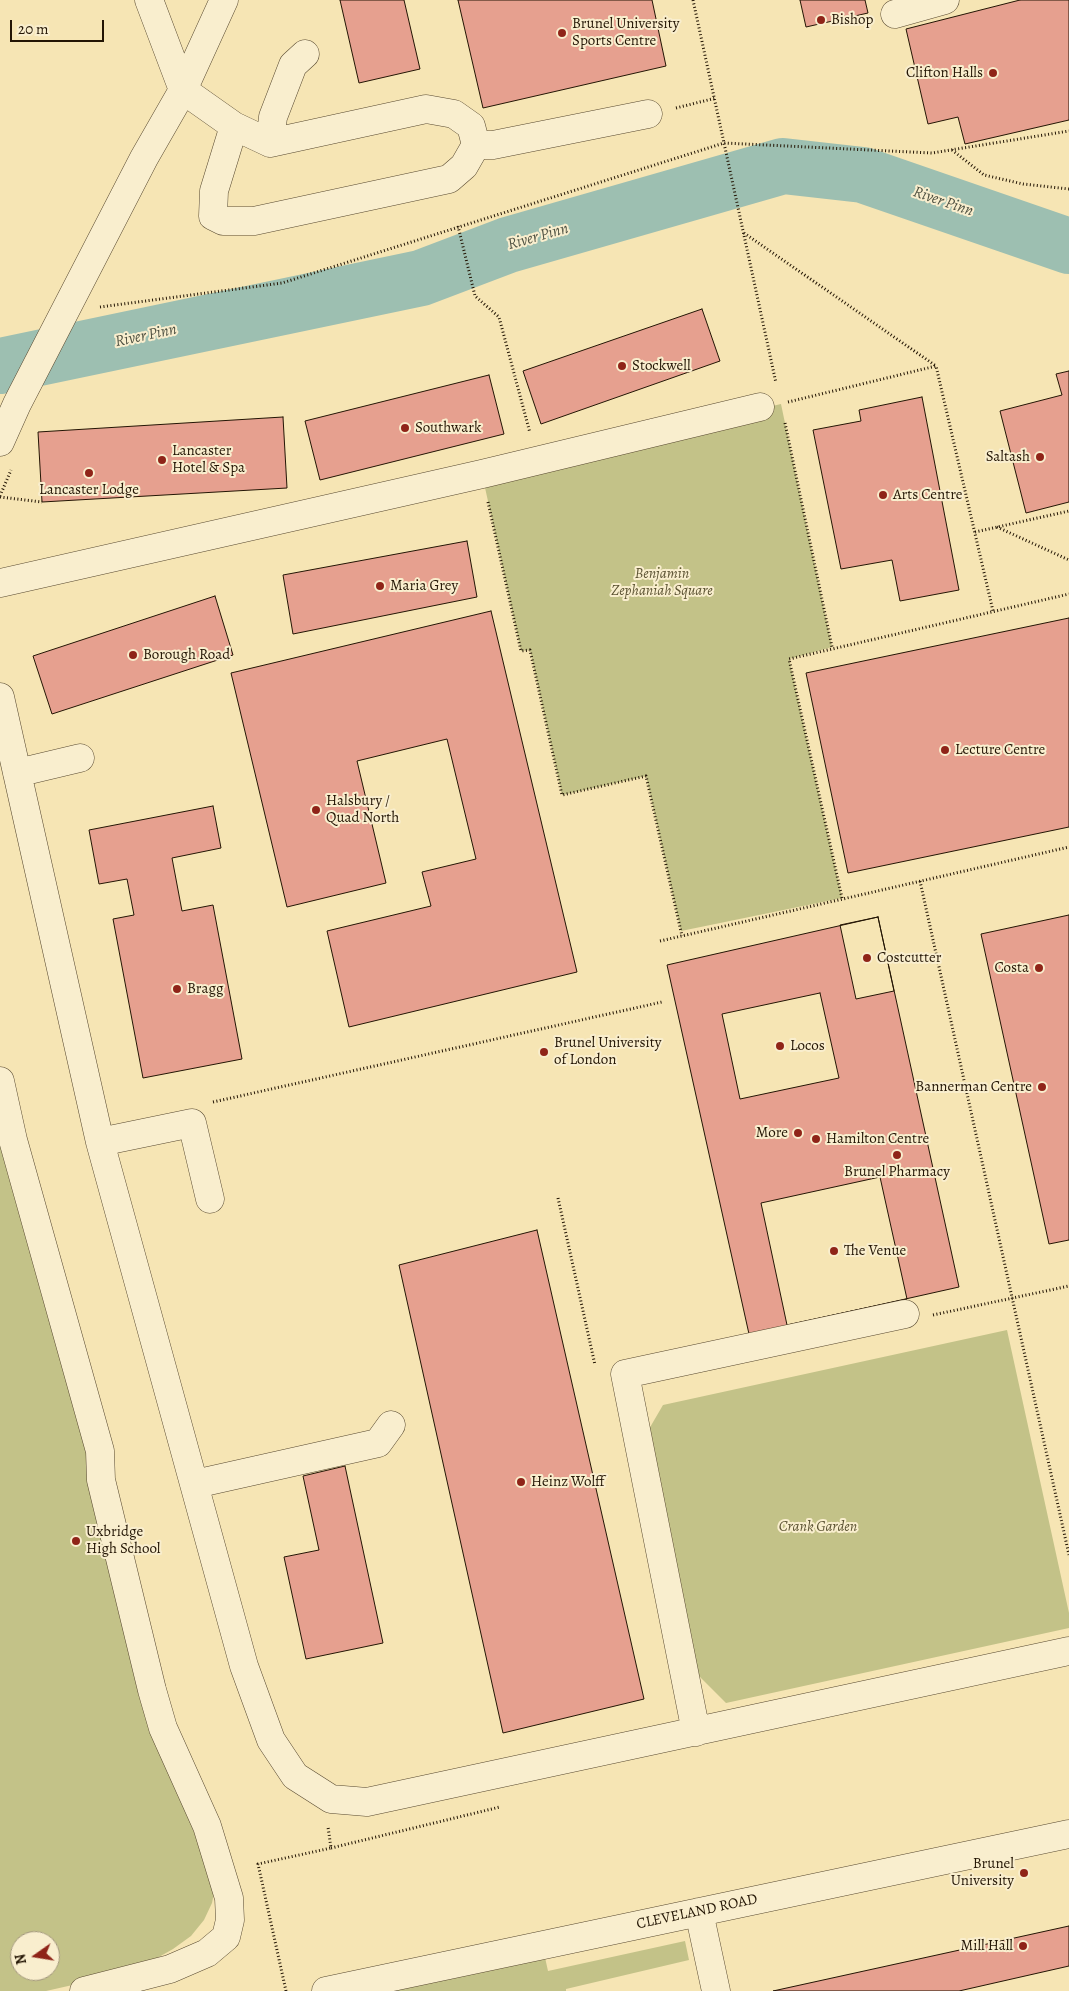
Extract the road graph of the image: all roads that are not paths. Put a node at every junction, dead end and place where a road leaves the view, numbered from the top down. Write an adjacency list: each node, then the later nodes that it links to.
1 (149, 0): 6 (street)
2 (224, 0): 6 (street)
3 (945, 0): 4 (street)
4 (895, 14)
5 (305, 54): 9 (street)
6 (183, 90): 8 (street); 12 (street)
7 (648, 114): 10 (street)
8 (234, 126): 9 (street); 10 (street)
9 (270, 143): 10 (street)
10 (476, 145)
11 (774, 408): 13 (street)
12 (0, 442)
13 (0, 583)
14 (0, 697): 16 (street)
15 (80, 758): 16 (street)
16 (17, 773): 18 (street)
17 (0, 1081): 27 (street)
18 (100, 1142): 19 (street); 22 (street)
19 (210, 1199)
20 (905, 1314): 24 (street)
21 (391, 1425): 22 (street)
22 (195, 1484): 24 (street)
23 (1069, 1651): 24 (street)
24 (696, 1732)
25 (1069, 1834): 26 (street, CLEVELAND ROAD)
26 (698, 1912): 28 (street, CLEVELAND ROAD); 29 (street)
27 (84, 1991)
28 (326, 1991)
29 (716, 1991)

